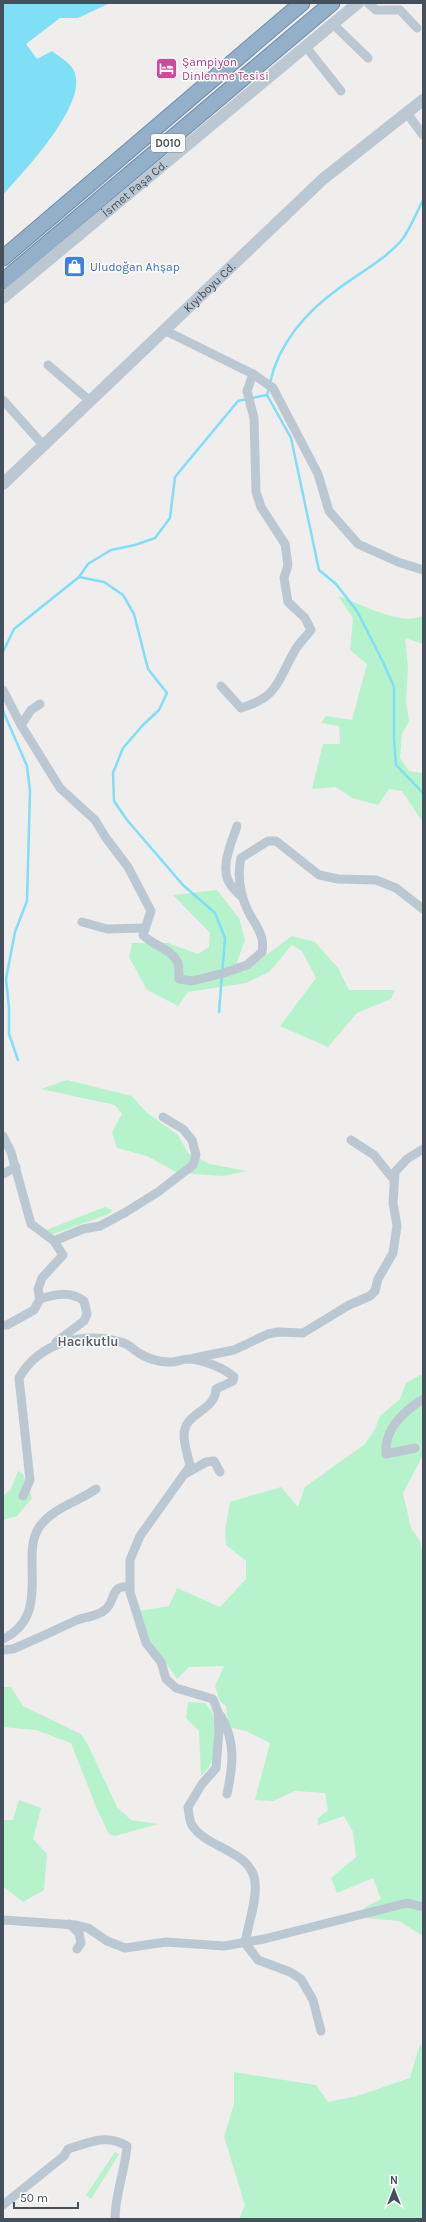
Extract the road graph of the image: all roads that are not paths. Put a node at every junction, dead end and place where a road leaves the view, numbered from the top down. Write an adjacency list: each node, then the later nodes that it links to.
1 (302, 3): 13 (highway, D010)
2 (332, 3): 14 (highway, D010)
3 (358, 3): 5 (street, İsmet Paşa Cd.)
4 (368, 3): 6 (street)
5 (333, 24): 7 (street, İsmet Paşa Cd.); 8 (street)
6 (417, 28)
7 (306, 47): 9 (street); 15 (street, İsmet Paşa Cd.)
8 (368, 58)
9 (341, 91)
10 (423, 100): 11 (street, Kıyıboyu Cd.)
11 (406, 112): 12 (street); 16 (street, Kıyıboyu Cd.)
12 (423, 135)
13 (3, 258)
14 (3, 282)
15 (3, 298)
16 (164, 330): 18 (street); 20 (street, Kıyıboyu Cd.)
17 (48, 365): 20 (street)
18 (253, 374): 23 (street); 24 (street)
19 (3, 400): 21 (street)
20 (90, 401): 21 (street, Kıyıboyu Cd.)
21 (44, 446): 22 (street, Kıyıboyu Cd.)
22 (3, 484)
23 (423, 570)
24 (221, 686)
25 (3, 690): 27 (street)
26 (40, 704): 27 (street)
27 (21, 725): 32 (street)
28 (237, 826): 29 (street)
29 (245, 900): 30 (street); 32 (street)
30 (423, 908)
31 (82, 922): 32 (street)
32 (144, 928)
33 (163, 1117): 40 (street)
34 (3, 1136): 37 (street)
35 (351, 1140): 39 (street)
36 (423, 1149): 39 (street)
37 (16, 1167): 38 (street); 40 (street)
38 (3, 1174)
39 (394, 1180): 44 (street)
40 (54, 1242): 41 (street)
41 (40, 1299): 42 (street); 43 (street)
42 (3, 1325)
43 (46, 1349): 44 (street); 50 (street)
44 (189, 1359): 48 (street)
45 (423, 1399): 46 (street)
46 (415, 1448)
47 (220, 1472): 48 (street)
48 (184, 1475): 51 (street)
49 (96, 1490): 52 (street)
50 (23, 1496)
51 (130, 1587): 53 (street); 54 (street)
52 (3, 1639)
53 (3, 1650)
54 (218, 1712): 55 (street); 59 (street)
55 (228, 1794)
56 (423, 1907): 59 (street)
57 (3, 1920): 58 (street)
58 (69, 1924): 59 (street); 60 (street)
59 (245, 1943): 61 (street)
60 (77, 1949)
61 (321, 2031)
62 (3, 2205): 63 (street)
63 (115, 2219)

